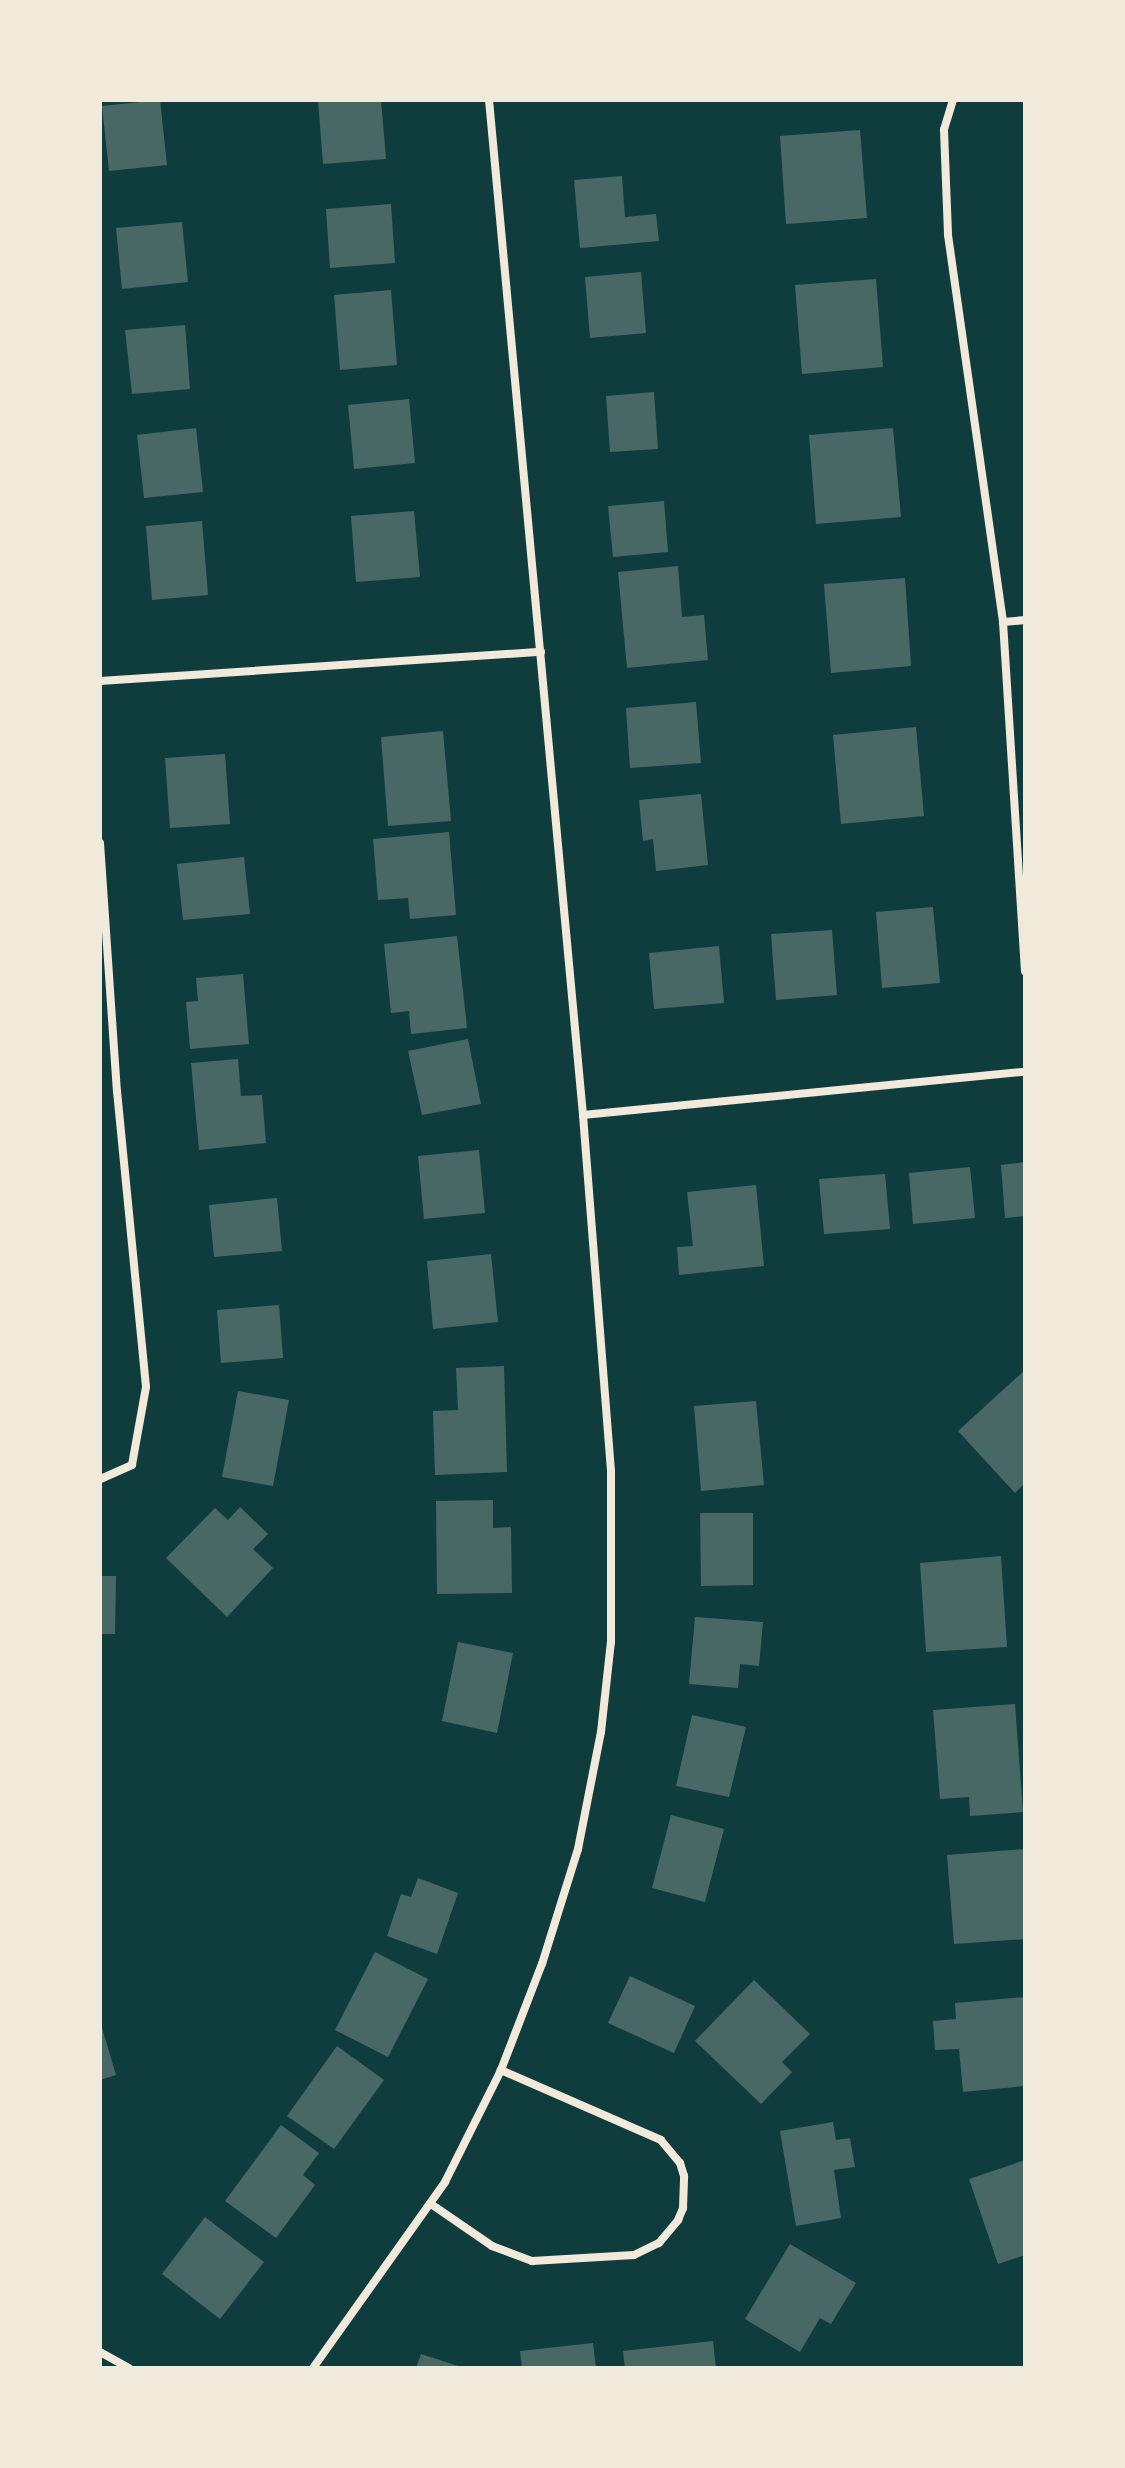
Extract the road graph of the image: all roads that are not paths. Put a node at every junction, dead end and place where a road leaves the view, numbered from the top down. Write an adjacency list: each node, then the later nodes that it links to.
1 (489, 100): 5 (street)
2 (953, 100): 4 (street)
3 (1025, 620): 4 (street)
4 (1003, 622): 8 (street)
5 (541, 652): 6 (street); 10 (street)
6 (100, 681)
7 (100, 843): 11 (street)
8 (1025, 971)
9 (1025, 1072): 10 (street)
10 (583, 1115): 12 (street)
11 (100, 1479)
12 (501, 2070): 13 (street); 13 (street)
13 (431, 2204): 16 (street)
14 (100, 2352): 15 (street)
15 (129, 2368)
16 (313, 2368)

